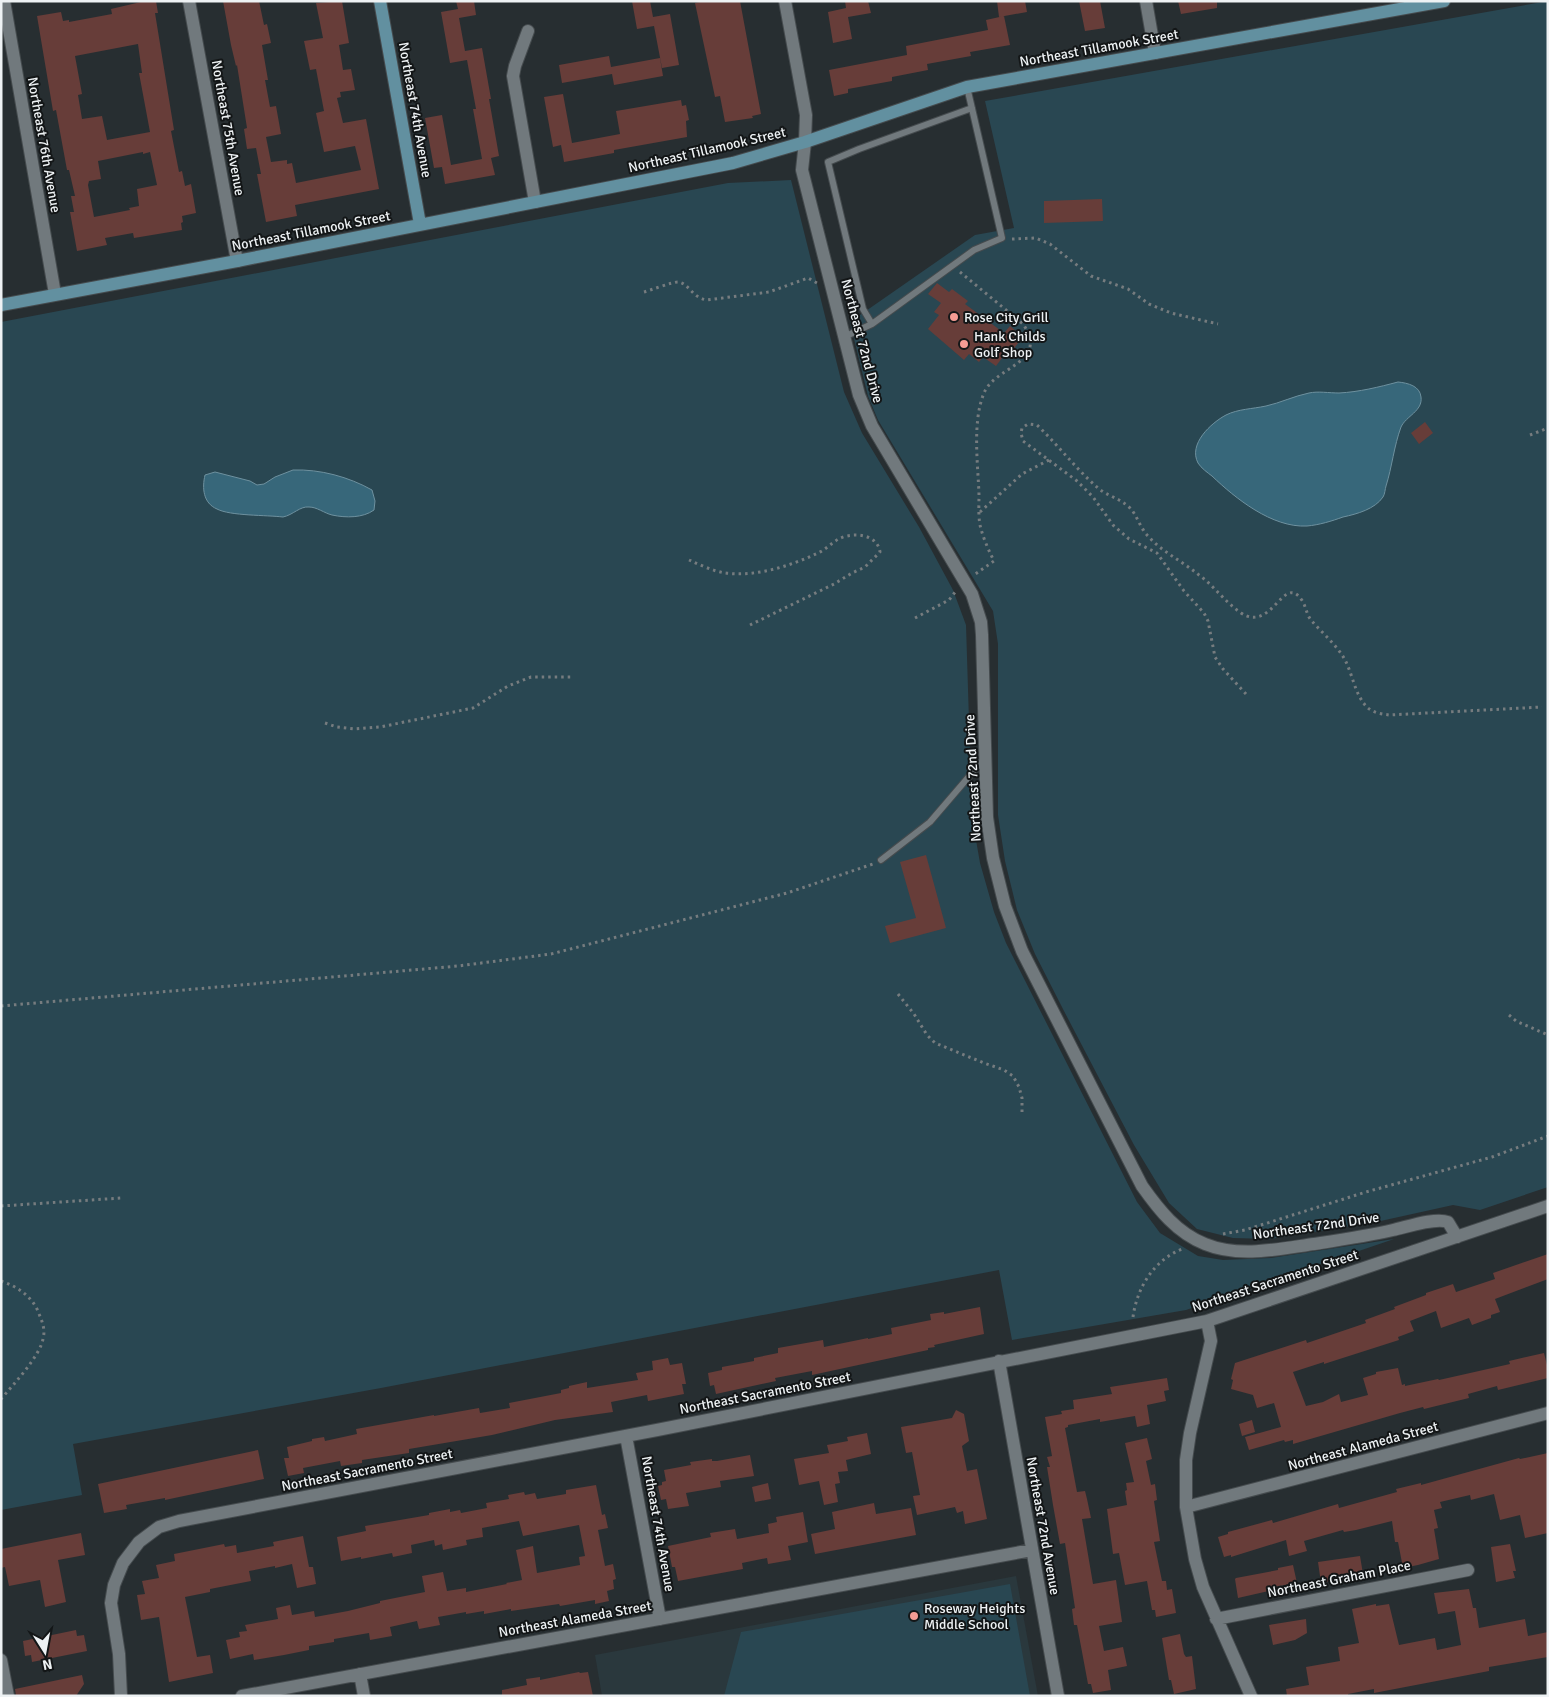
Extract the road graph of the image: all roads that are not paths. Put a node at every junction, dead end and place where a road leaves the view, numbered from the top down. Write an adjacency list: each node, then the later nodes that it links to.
1 (4, 1): 15 (street, Northeast 76th Avenue)
2 (189, 1): 14 (street, Northeast 75th Avenue)
3 (380, 1): 13 (street, Northeast 74th Avenue)
4 (784, 1): 11 (street)
5 (1146, 1): 8 (street)
6 (1444, 1): 8 (street, Northeast Tillamook Street)
7 (528, 31): 12 (street)
8 (1155, 53): 9 (street, Northeast Tillamook Street)
9 (967, 87): 10 (lane); 11 (street, Northeast Tillamook Street)
10 (972, 108): 17 (lane); 17 (lane)
11 (805, 142): 12 (street, Northeast Tillamook Street); 18 (street, Northeast 72nd Drive)
12 (535, 202): 13 (street, Northeast Tillamook Street)
13 (420, 224): 14 (street, Northeast Tillamook Street)
14 (237, 261): 15 (street, Northeast Tillamook Street)
15 (55, 294): 16 (street, Northeast Tillamook Street)
16 (1, 305)
17 (872, 324): 18 (lane)
18 (844, 337): 19 (street, Northeast 72nd Drive)
19 (985, 758): 20 (lane); 22 (street, Northeast 72nd Drive)
20 (882, 860)
21 (1548, 1206): 22 (street, Northeast Sacramento Street)
22 (1458, 1237): 23 (street, Northeast Sacramento Street)
23 (1207, 1321): 24 (street, Northeast Sacramento Street); 27 (street)
24 (999, 1362): 26 (street, Northeast Sacramento Street); 28 (street, Northeast 72nd Avenue)
25 (1548, 1413): 27 (street, Northeast Alameda Street)
26 (626, 1436): 30 (street, Northeast 74th Avenue); 35 (street, Northeast Sacramento Street)
27 (1186, 1508): 31 (street)
28 (1032, 1550): 30 (street, Northeast Alameda Street); 38 (street, Northeast 72nd Avenue)
29 (1468, 1570): 31 (street, Northeast Graham Place)
30 (660, 1618): 33 (street, Northeast Alameda Street)
31 (1216, 1619): 39 (street)
32 (1, 1660): 34 (street)
33 (360, 1674): 36 (street, Northeast Alameda Street); 37 (street)
34 (8, 1696)
35 (122, 1696)
36 (242, 1696)
37 (364, 1696)
38 (1058, 1696)
39 (1252, 1696)

